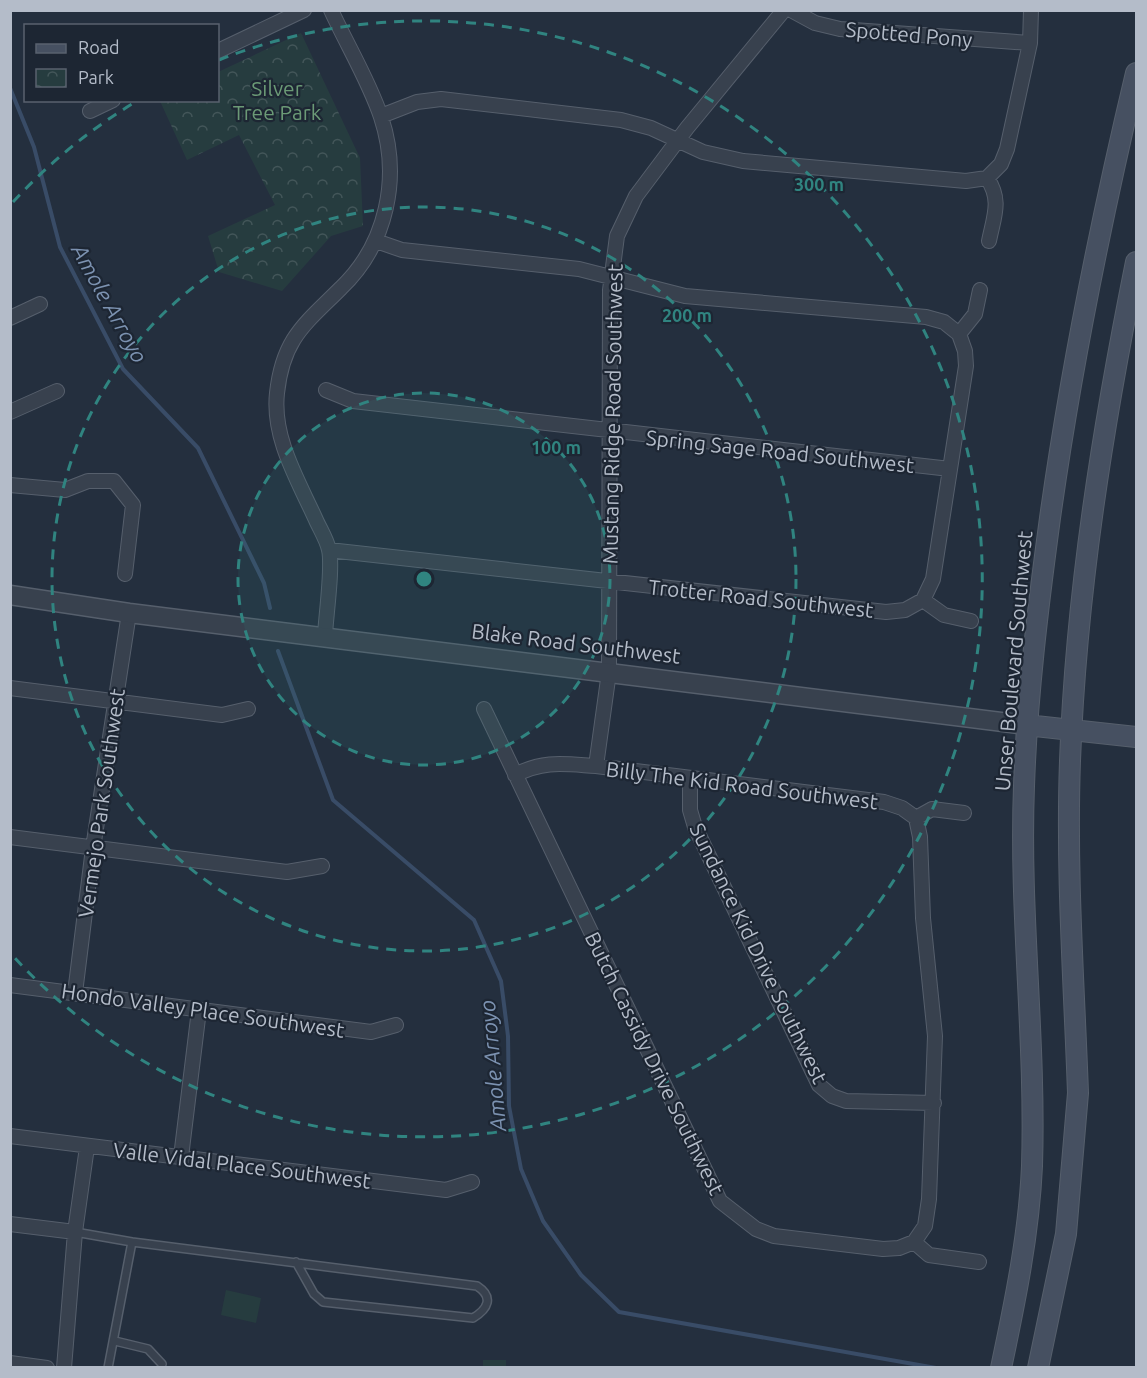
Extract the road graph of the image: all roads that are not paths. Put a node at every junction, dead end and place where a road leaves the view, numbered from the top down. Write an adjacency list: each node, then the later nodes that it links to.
1 (304, 10): 7 (street)
2 (331, 10): 11 (street)
3 (784, 10): 12 (street, Mustang Ridge Road Southwest)
4 (792, 10): 6 (street, Spotted Pony)
5 (1031, 10): 6 (street)
6 (1030, 43): 13 (street)
7 (219, 51)
8 (1137, 73): 41 (main road, Unser Boulevard Southwest)
9 (109, 102): 10 (street)
10 (90, 111)
11 (381, 116): 12 (street); 14 (street)
12 (678, 140): 13 (street); 17 (street, Mustang Ridge Road Southwest)
13 (987, 178): 15 (street)
14 (376, 240): 17 (street); 28 (street)
15 (989, 241)
16 (1137, 262): 42 (main road)
17 (611, 276): 21 (street); 25 (street, Mustang Ridge Road Southwest)
18 (980, 290): 21 (street)
19 (40, 304): 20 (street)
20 (10, 318)
21 (959, 334): 26 (street)
22 (326, 390): 25 (street, Spring Sage Road Southwest)
23 (57, 391): 24 (street)
24 (10, 412)
25 (610, 432): 26 (street, Spring Sage Road Southwest); 30 (street, Mustang Ridge Road Southwest)
26 (950, 469): 32 (street)
27 (10, 485): 29 (street)
28 (329, 550): 30 (street, Trotter Road Southwest); 35 (street)
29 (125, 573)
30 (609, 582): 32 (street, Trotter Road Southwest); 36 (street, Mustang Ridge Road Southwest)
31 (10, 594): 33 (street, Blake Road Southwest)
32 (923, 600): 34 (street)
33 (129, 613): 35 (street, Blake Road Southwest); 38 (street, Vermejo Park Southwest)
34 (971, 621)
35 (325, 635): 36 (street, Blake Road Southwest)
36 (609, 672): 41 (street, Blake Road Southwest); 44 (street, Mustang Ridge Road Southwest)
37 (10, 688): 38 (street)
38 (116, 701): 39 (street); 50 (street, Vermejo Park Southwest)
39 (248, 709)
40 (484, 709): 45 (street, Butch Cassidy Drive Southwest)
41 (1026, 725): 42 (main road, Blake Road Southwest); 68 (main road, Unser Boulevard Southwest)
42 (1071, 731): 43 (main road, Blake Road Southwest); 71 (main road)
43 (1137, 737)
44 (596, 766): 45 (street, Billy The Kid Road Southwest); 46 (street, Billy The Kid Road Southwest)
45 (515, 775): 64 (street, Butch Cassidy Drive Southwest)
46 (690, 778): 48 (street, Billy The Kid Road Southwest); 56 (street, Sundance Kid Drive Southwest)
47 (964, 813): 48 (street)
48 (916, 818): 56 (street)
49 (10, 837): 50 (street)
50 (93, 848): 51 (street); 53 (street, Vermejo Park Southwest)
51 (322, 866)
52 (10, 985): 53 (street, Hondo Valley Place Southwest)
53 (75, 993): 54 (street, Hondo Valley Place Southwest)
54 (199, 1010): 55 (street, Hondo Valley Place Southwest); 59 (street)
55 (396, 1025)
56 (934, 1103): 64 (street)
57 (10, 1137): 58 (street, Valle Vidal Place Southwest)
58 (87, 1147): 59 (street, Valle Vidal Place Southwest); 62 (street)
59 (181, 1157): 60 (street, Valle Vidal Place Southwest)
60 (472, 1182)
61 (10, 1224): 62 (street)
62 (75, 1232): 63 (lane); 73 (street)
63 (132, 1242): 65 (lane); 67 (lane)
64 (914, 1242): 66 (street)
65 (296, 1262): 65 (lane)
66 (979, 1262)
67 (115, 1341): 70 (lane); 74 (lane)
68 (1002, 1362)
69 (10, 1363): 72 (street)
70 (162, 1364)
71 (1039, 1364)
72 (47, 1368)
73 (64, 1368)
74 (108, 1368)

